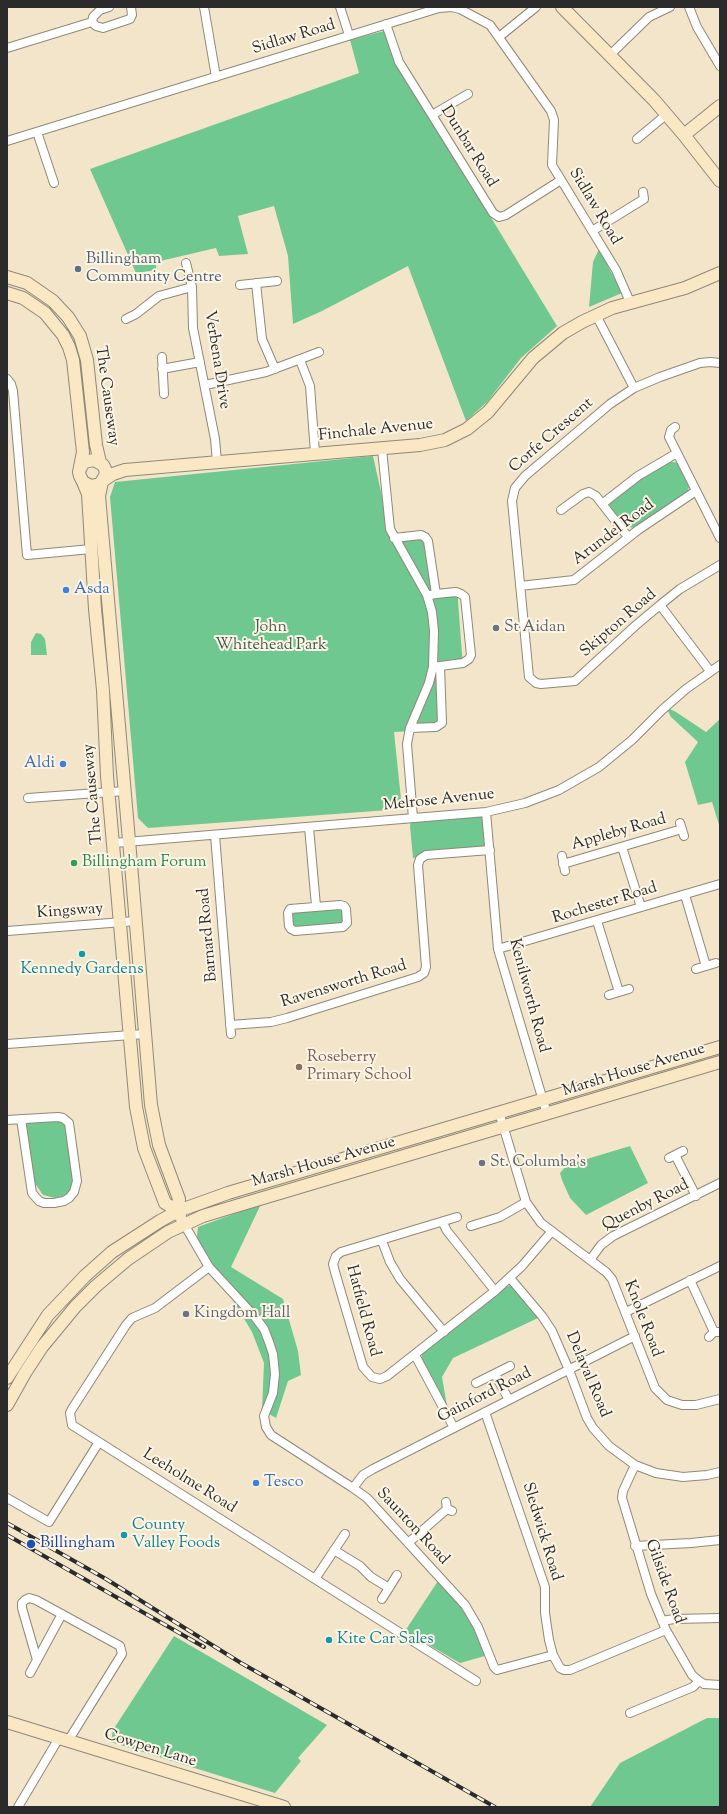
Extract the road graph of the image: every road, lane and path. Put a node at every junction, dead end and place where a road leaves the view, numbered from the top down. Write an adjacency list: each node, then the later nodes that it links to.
1 (109, 7): 9 (street)
2 (131, 7): 9 (street)
3 (204, 7): 16 (street)
4 (340, 7): 11 (street)
5 (536, 7): 12 (street)
6 (562, 7): 14 (street)
7 (670, 7): 14 (street)
8 (689, 7): 15 (street)
9 (92, 22): 13 (street)
10 (386, 24): 11 (street, Sidlaw Road); 12 (street, Sidlaw Road); 20 (street, Dunbar Road)
11 (349, 35): 16 (street, Sidlaw Road)
12 (499, 37): 25 (street, Sidlaw Road)
13 (7, 48)
14 (610, 56): 19 (street)
15 (720, 66)
16 (216, 77): 21 (street, Sidlaw Road)
17 (468, 94): 20 (street)
18 (720, 106): 22 (street)
19 (667, 114): 22 (street); 23 (street)
20 (432, 115): 25 (street, Dunbar Road)
21 (37, 132): 24 (street, Sidlaw Road); 27 (street)
22 (684, 135): 26 (street)
23 (637, 139)
24 (7, 141)
25 (561, 180): 29 (street, Sidlaw Road)
26 (720, 181)
27 (54, 183)
28 (643, 192): 29 (street)
29 (592, 231): 38 (street, Sidlaw Road)
30 (186, 264): 36 (street, Verbena Drive)
31 (720, 273): 38 (street, Finchale Avenue)
32 (7, 277): 57 (street, The Causeway)
33 (277, 281): 34 (street)
34 (256, 283): 35 (street); 47 (street)
35 (240, 285)
36 (192, 287): 40 (street); 44 (street, Verbena Drive)
37 (7, 292): 58 (street, The Causeway)
38 (630, 302): 39 (street, Finchale Avenue)
39 (596, 315): 50 (street); 53 (street, Finchale Avenue)
40 (126, 319)
41 (319, 352): 43 (street)
42 (162, 357): 46 (street)
43 (300, 360): 47 (street); 54 (street)
44 (200, 362): 46 (street); 49 (street, Verbena Drive)
45 (720, 363): 50 (street, Corfe Crescent)
46 (162, 369): 51 (street)
47 (275, 369): 49 (street)
48 (7, 379): 68 (street)
49 (205, 385): 56 (street, Verbena Drive)
50 (634, 388): 70 (street, Corfe Crescent)
51 (164, 394)
52 (675, 427): 55 (street)
53 (382, 449): 54 (street, Finchale Avenue); 66 (street)
54 (314, 453): 56 (street, Finchale Avenue)
55 (677, 453): 62 (street); 63 (street)
56 (217, 462): 59 (street, Finchale Avenue)
57 (101, 463): 58 (street, The Causeway); 59 (street, Finchale Avenue); 60 (street, The Causeway)
58 (80, 469): 61 (street, The Causeway)
59 (126, 470): 60 (street, Finchale Avenue)
60 (103, 481): 61 (street); 78 (street, The Causeway)
61 (83, 482): 68 (street, The Causeway)
62 (696, 491): 65 (street, Arundel Road); 67 (street)
63 (602, 504): 64 (street); 65 (street)
64 (561, 510)
65 (628, 537): 70 (street, Arundel Road)
66 (394, 538): 71 (street); 71 (street)
67 (720, 538)
68 (91, 549): 79 (street, The Causeway)
69 (720, 565): 72 (street, Skipton Road)
70 (520, 586): 76 (street, Corfe Crescent)
71 (432, 594): 74 (street); 74 (street)
72 (660, 605): 75 (street); 76 (street, Skipton Road)
73 (720, 664): 75 (street, Melrose Avenue)
74 (437, 666): 77 (street); 77 (street)
75 (710, 671): 81 (street, Melrose Avenue)
76 (531, 680)
77 (410, 728): 82 (street)
78 (125, 791): 79 (street); 86 (street, The Causeway)
79 (109, 792): 80 (street); 87 (street, The Causeway)
80 (28, 798)
81 (486, 812): 82 (street, Melrose Avenue); 89 (street, Kenilworth Road)
82 (414, 818): 83 (street, Melrose Avenue)
83 (309, 827): 85 (street, Melrose Avenue); 93 (street)
84 (682, 829): 88 (street, Appleby Road)
85 (215, 835): 86 (street, Melrose Avenue); 106 (street, Barnard Road)
86 (129, 842): 87 (street, Melrose Avenue); 95 (street, The Causeway)
87 (114, 843): 97 (street, The Causeway)
88 (622, 847): 90 (street, Appleby Road); 94 (street)
89 (490, 850): 99 (street, Kenilworth Road); 106 (street, Ravensworth Road)
90 (563, 864)
91 (720, 884): 92 (street, Rochester Road)
92 (685, 895): 94 (street, Rochester Road); 101 (street)
93 (316, 906): 93 (street)
94 (641, 907): 96 (street, Rochester Road)
95 (136, 921): 97 (street, Kingsway); 107 (street, The Causeway)
96 (597, 921): 99 (street, Rochester Road); 104 (street)
97 (121, 922): 98 (street, Kingsway); 109 (street, The Causeway)
98 (7, 931)
99 (498, 949): 113 (street, Kenilworth Road)
100 (716, 963): 101 (street)
101 (706, 966): 102 (street)
102 (696, 969)
103 (629, 989): 104 (street)
104 (619, 992): 105 (street)
105 (609, 995)
106 (230, 1025): 108 (street, Barnard Road)
107 (145, 1034): 109 (street); 123 (street, The Causeway)
108 (231, 1034)
109 (131, 1035): 110 (street); 123 (street, The Causeway)
110 (7, 1044)
111 (720, 1047): 113 (street, Marsh House Avenue)
112 (720, 1062): 115 (street, Marsh House Avenue)
113 (543, 1099): 114 (street, Marsh House Avenue); 115 (street, Kenilworth Road)
114 (499, 1112): 118 (street, Knole Road); 123 (street, Marsh House Avenue)
115 (547, 1114): 118 (street, Marsh House Avenue)
116 (7, 1120): 117 (street)
117 (21, 1120): 117 (street)
118 (503, 1127): 122 (street, Knole Road); 126 (street, Marsh House Avenue)
119 (676, 1155): 121 (street)
120 (720, 1183): 121 (street, Quenby Road)
121 (696, 1196): 130 (street, Quenby Road)
122 (526, 1202): 127 (street); 128 (street, Knole Road)
123 (178, 1211): 126 (street, The Causeway); 140 (street, Marsh House Avenue)
124 (458, 1217): 125 (street, Hatfield Road)
125 (443, 1223): 129 (street, Hatfield Road); 135 (street)
126 (184, 1224): 131 (street); 141 (street, Marsh House Avenue)
127 (472, 1227)
128 (552, 1231): 130 (street, Knole Road); 133 (street, Hatfield Road)
129 (382, 1241): 137 (street); 142 (street, Hatfield Road)
130 (590, 1260): 136 (street, Knole Road)
131 (209, 1266): 153 (street, Leeholme Road); 156 (street, Saunton Road)
132 (720, 1266): 134 (street)
133 (510, 1278): 135 (street, Hatfield Road); 144 (street, Delaval Road)
134 (690, 1280): 136 (street); 138 (street)
135 (495, 1291): 137 (street, Hatfield Road)
136 (626, 1312): 139 (street, Knole Road)
137 (444, 1332): 142 (street, Hatfield Road)
138 (714, 1334)
139 (635, 1336): 144 (street, Gainford Road); 148 (street, Knole Road)
140 (31, 1340): 141 (street); 146 (street, Marsh House Avenue)
141 (42, 1347): 150 (street, Marsh House Avenue)
142 (415, 1355): 152 (street)
143 (510, 1366): 145 (street)
144 (569, 1370): 149 (street, Gainford Road); 154 (street, Delaval Road)
145 (495, 1374): 147 (street); 149 (street)
146 (7, 1378)
147 (476, 1383)
148 (720, 1399)
149 (509, 1400): 151 (street, Gainford Road)
150 (7, 1405)
151 (485, 1412): 152 (street, Gainford Road); 172 (street, Sledwick Road)
152 (454, 1428): 156 (street, Gainford Road)
153 (99, 1442): 157 (street); 165 (street, Leeholme Road)
154 (635, 1465): 155 (street, Delaval Road); 162 (street, Gilside Road)
155 (720, 1472)
156 (353, 1488): 161 (street, Saunton Road)
157 (7, 1498)
158 (448, 1507): 161 (street)
159 (345, 1534): 163 (street)
160 (720, 1540): 162 (street)
161 (408, 1543): 172 (street, Saunton Road)
162 (636, 1546): 170 (street, Gilside Road)
163 (334, 1550): 165 (street); 166 (street)
164 (397, 1575): 166 (street)
165 (315, 1579): 175 (street, Leeholme Road)
166 (389, 1588): 167 (street)
167 (382, 1599)
168 (62, 1614): 173 (street); 173 (street); 180 (street)
169 (720, 1618): 170 (street)
170 (662, 1621): 171 (street, Gilside Road)
171 (666, 1630): 172 (street, Sledwick Road); 176 (street, Gilside Road)
172 (553, 1655)
173 (37, 1660): 174 (street)
174 (30, 1673)
175 (476, 1680)
176 (699, 1681): 177 (street); 178 (street)
177 (720, 1685)
178 (630, 1713)
179 (7, 1722): 180 (street, Cowpen Lane)
180 (64, 1739): 181 (street); 182 (street, Cowpen Lane)
181 (18, 1807)
182 (284, 1807)

